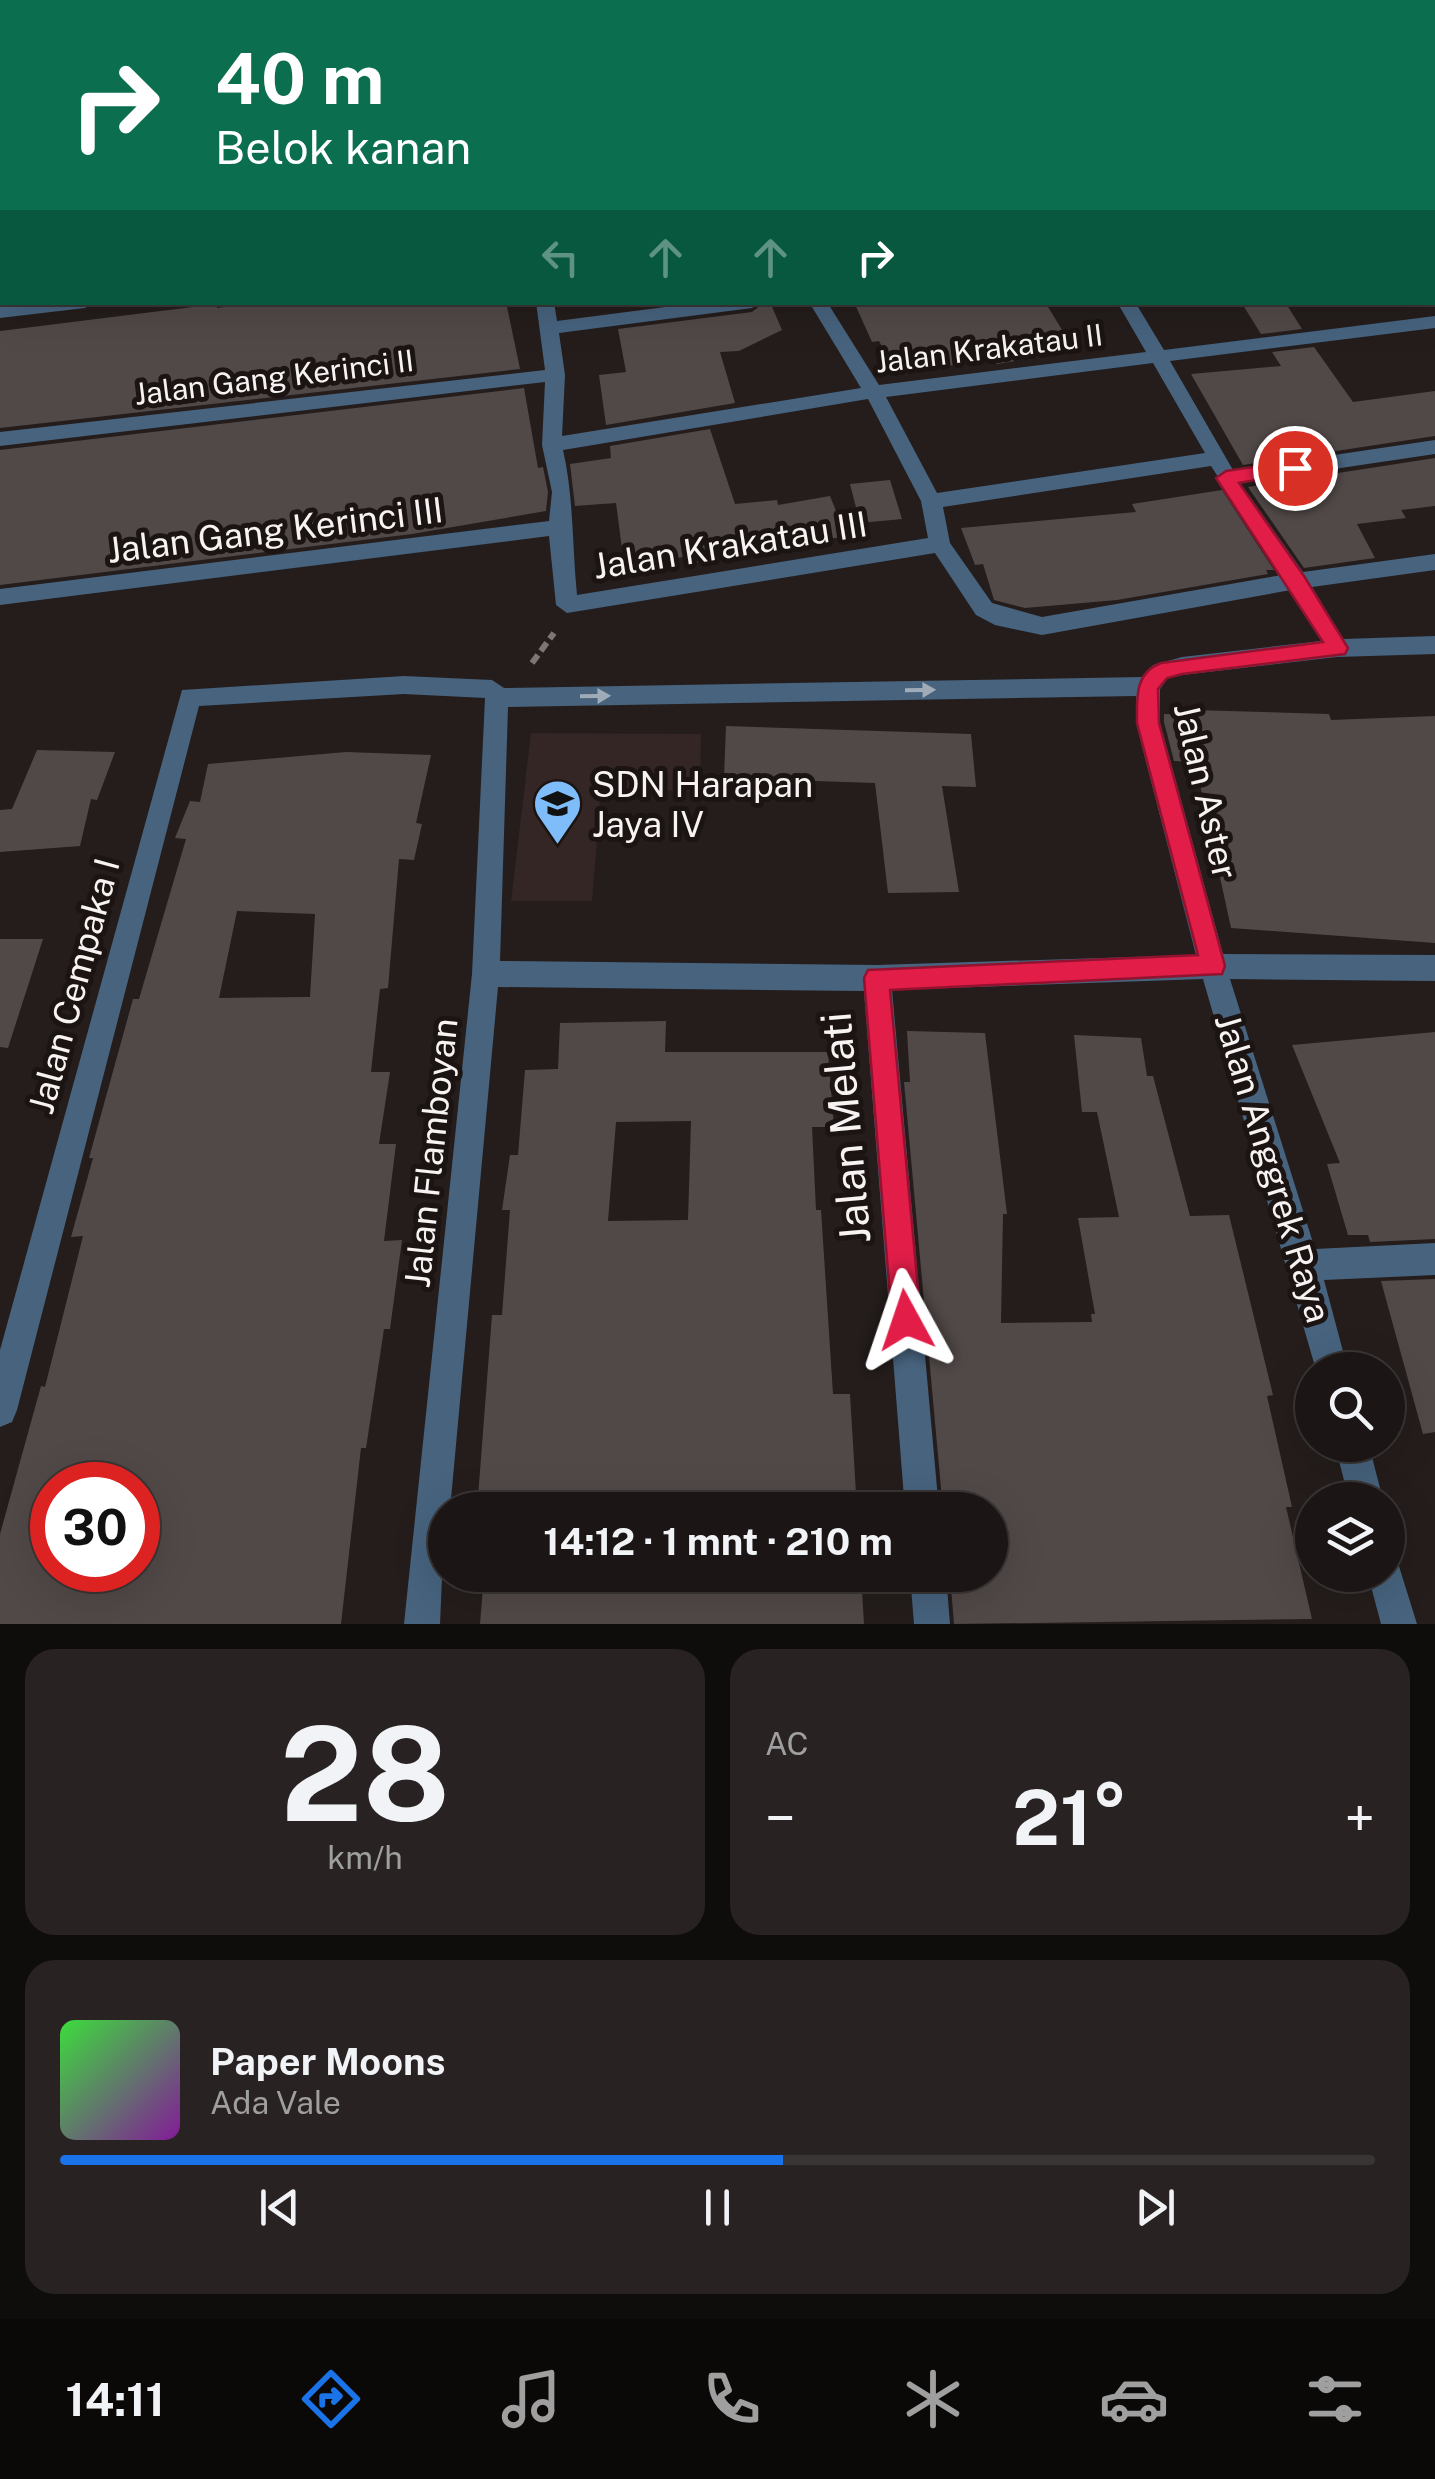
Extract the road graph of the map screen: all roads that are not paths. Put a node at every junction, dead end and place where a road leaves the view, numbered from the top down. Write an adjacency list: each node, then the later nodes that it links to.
1 (60, 305): 6 (street)
2 (545, 305): 8 (street, Jalan Krakatau III)
3 (729, 305): 8 (street)
4 (820, 305): 11 (street)
5 (1128, 305): 9 (street)
6 (0, 312)
7 (1435, 322): 9 (street, Jalan Krakatau II)
8 (551, 328): 10 (street, Jalan Krakatau III)
9 (1157, 357): 11 (street, Jalan Krakatau II); 15 (street)
10 (555, 375): 12 (street, Jalan Gang Kerinci II); 13 (street, Jalan Krakatau III)
11 (874, 392): 13 (street, Jalan Krakatau II); 16 (street)
12 (0, 438)
13 (552, 445): 17 (street, Jalan Krakatau III)
14 (1435, 447): 15 (street)
15 (1222, 468): 16 (street); 20 (street)
16 (931, 501): 18 (street)
17 (559, 527): 18 (street, Jalan Krakatau III); 21 (street, Jalan Gang Kerinci III)
18 (940, 544): 20 (street)
19 (1435, 562): 20 (street)
20 (1297, 581): 23 (street)
21 (0, 597)
22 (1435, 645): 23 (street, Jalan Aster)
23 (1338, 648): 24 (street, Jalan Aster)
24 (1148, 686): 25 (street, one-way to 24); 26 (street, Jalan Aster)
25 (495, 693): 28 (street, Jalan Flamboyan); 33 (street, Jalan Cempaka I)
26 (1213, 966): 27 (street); 29 (street); 31 (street, Jalan Anggrek Raya)
27 (1435, 968)
28 (486, 974): 29 (street); 37 (street, Jalan Flamboyan)
29 (877, 978): 34 (street, Jalan Melati)
30 (1435, 1258): 31 (street)
31 (1304, 1265): 32 (street, Jalan Anggrek Raya)
32 (1327, 1352)
33 (0, 1410)
34 (920, 1492)
35 (929, 1592): 38 (street)
36 (1391, 1592): 39 (street)
37 (422, 1624)
38 (932, 1624)
39 (1399, 1624)

